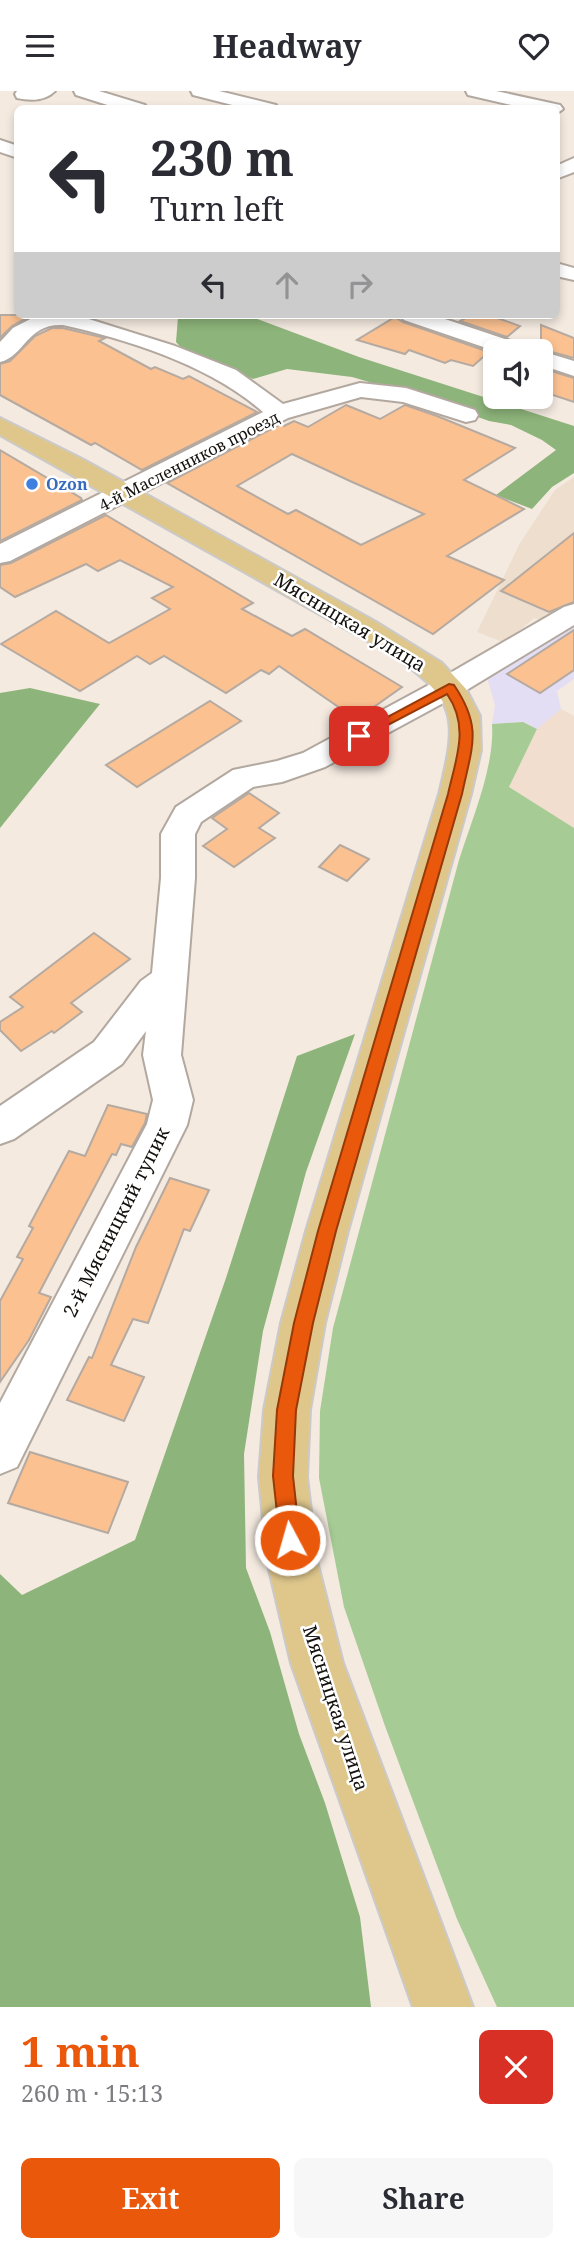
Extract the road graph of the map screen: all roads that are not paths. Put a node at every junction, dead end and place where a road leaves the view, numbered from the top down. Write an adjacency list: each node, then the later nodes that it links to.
1 (47, 91): 5 (street)
2 (82, 91): 6 (street)
3 (474, 91): 8 (street)
4 (206, 92): 7 (street)
5 (23, 94)
6 (126, 105)
7 (255, 105)
8 (537, 105)
9 (49, 319): 13 (street)
10 (73, 319): 16 (street)
11 (424, 319): 12 (street)
12 (483, 339)
13 (0, 355)
14 (553, 362): 15 (street)
15 (574, 369)
16 (279, 413): 17 (street, 4-й Масленников проезд); 19 (street, 4-й Масленников проезд)
17 (466, 415)
18 (0, 425): 19 (main road, Мясницкая улица)
19 (126, 493): 20 (street, 4-й Масленников проезд); 22 (main road, Мясницкая улица)
20 (0, 555)
21 (574, 613): 22 (street, 2-й Мясницкий тупик)
22 (449, 687): 23 (street, 2-й Мясницкий тупик); 26 (main road, Мясницкая улица)
23 (170, 980): 24 (street); 25 (street, 2-й Мясницкий тупик)
24 (0, 1127)
25 (0, 1451)
26 (443, 2007)

